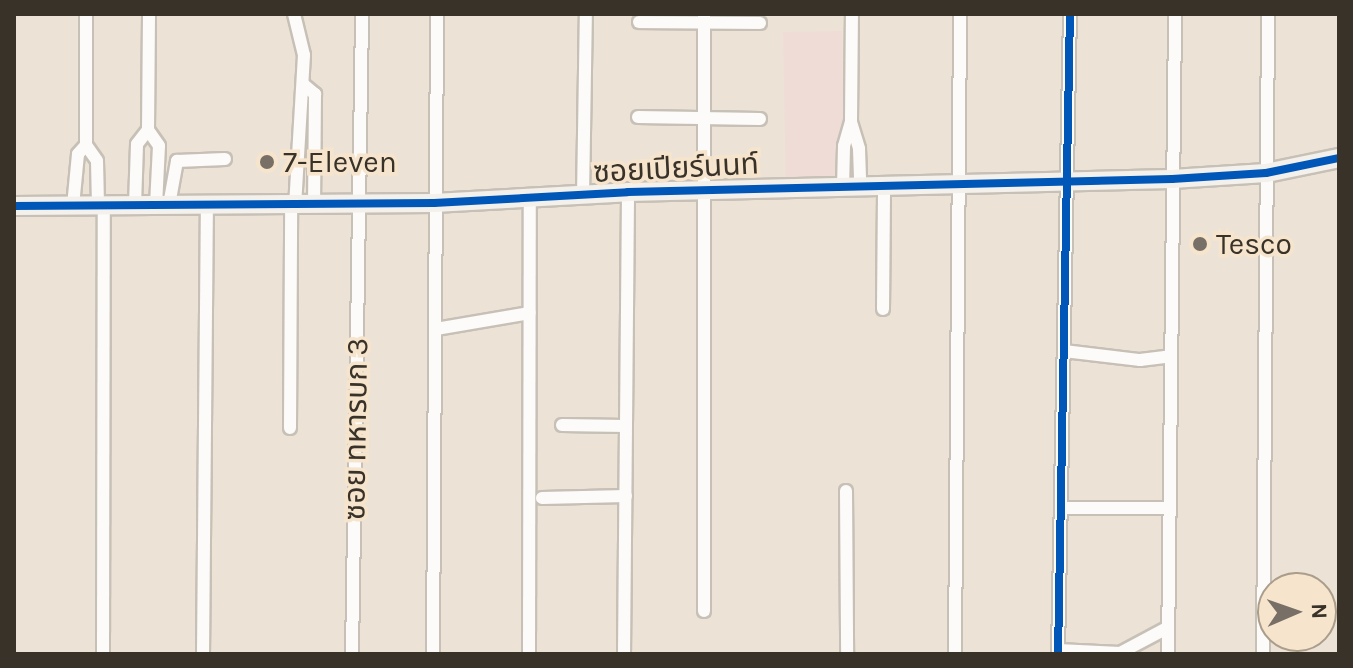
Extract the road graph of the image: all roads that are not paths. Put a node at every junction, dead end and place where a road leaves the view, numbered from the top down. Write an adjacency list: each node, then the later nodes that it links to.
1 (86, 14): 20 (street)
2 (149, 14): 19 (street)
3 (294, 14): 15 (street)
4 (362, 14): 36 (street, ซอย ทหารบก 3)
5 (437, 14): 33 (street)
6 (586, 14): 32 (street)
7 (852, 14): 28 (street)
8 (960, 14): 26 (street)
9 (1070, 14): 25 (street)
10 (1175, 14): 24 (street)
11 (1268, 14): 23 (street)
12 (704, 16): 13 (street); 14 (street); 17 (street)
13 (639, 22)
14 (760, 23)
15 (303, 84): 41 (street); 41 (street)
16 (638, 117): 17 (street)
17 (702, 117): 18 (street); 30 (street)
18 (760, 119)
19 (148, 130): 37 (street); 38 (street)
20 (86, 145): 34 (street); 40 (street)
21 (1339, 158): 23 (street, ซอยเปียร์นนท์)
22 (225, 159): 38 (street)
23 (1266, 173): 24 (street, ซอยเปียร์นนท์); 68 (street)
24 (1172, 179): 25 (street, ซอยเปียร์นนท์); 46 (street)
25 (1069, 182): 26 (street, ซอยเปียร์นนท์); 45 (street)
26 (959, 184): 27 (street, ซอยเปียร์นนท์); 66 (street)
27 (884, 187): 28 (street, ซอยเปียร์นนท์); 42 (street)
28 (851, 188): 30 (street, ซอยเปียร์นนท์)
29 (628, 192): 30 (street, ซอยเปียร์นนท์); 32 (street, ซอยเปียร์นนท์); 48 (street)
30 (700, 192): 55 (street)
31 (530, 197): 32 (street, ซอยเปียร์นนท์); 33 (street, ซอยเปียร์นนท์); 43 (street)
32 (583, 197)
33 (434, 203): 36 (street, ซอยเปียร์นนท์); 44 (street)
34 (101, 204): 37 (street, ซอยเปียร์นนท์); 40 (street, ซอยเปียร์นนท์); 59 (street)
35 (207, 204): 38 (street, ซอยเปียร์นนท์); 41 (street, ซอยเปียร์นนท์); 60 (street)
36 (359, 204): 41 (street, ซอยเปียร์นนท์); 61 (street, ซอย ทหารบก 3)
37 (135, 205): 38 (street, ซอยเปียร์นนท์)
38 (162, 205)
39 (14, 206): 40 (street, ซอยเปียร์นนท์)
40 (73, 206)
41 (300, 206): 49 (street)
42 (883, 309)
43 (530, 313): 44 (street); 63 (street)
44 (436, 329): 62 (street)
45 (1064, 351): 46 (street); 53 (street)
46 (1171, 356): 54 (street)
47 (562, 425): 48 (street)
48 (625, 426): 51 (street)
49 (290, 428)
50 (846, 491): 65 (street)
51 (626, 496): 52 (street); 64 (street)
52 (542, 498)
53 (1062, 508): 54 (street); 57 (street)
54 (1169, 508): 56 (street)
55 (704, 611)
56 (1167, 628): 58 (street); 67 (street)
57 (1058, 652): 58 (street)
58 (1120, 653)
59 (103, 654)
60 (203, 654)
61 (352, 654)
62 (433, 654)
63 (529, 654)
64 (624, 654)
65 (847, 654)
66 (955, 654)
67 (1168, 654)
68 (1263, 654)

